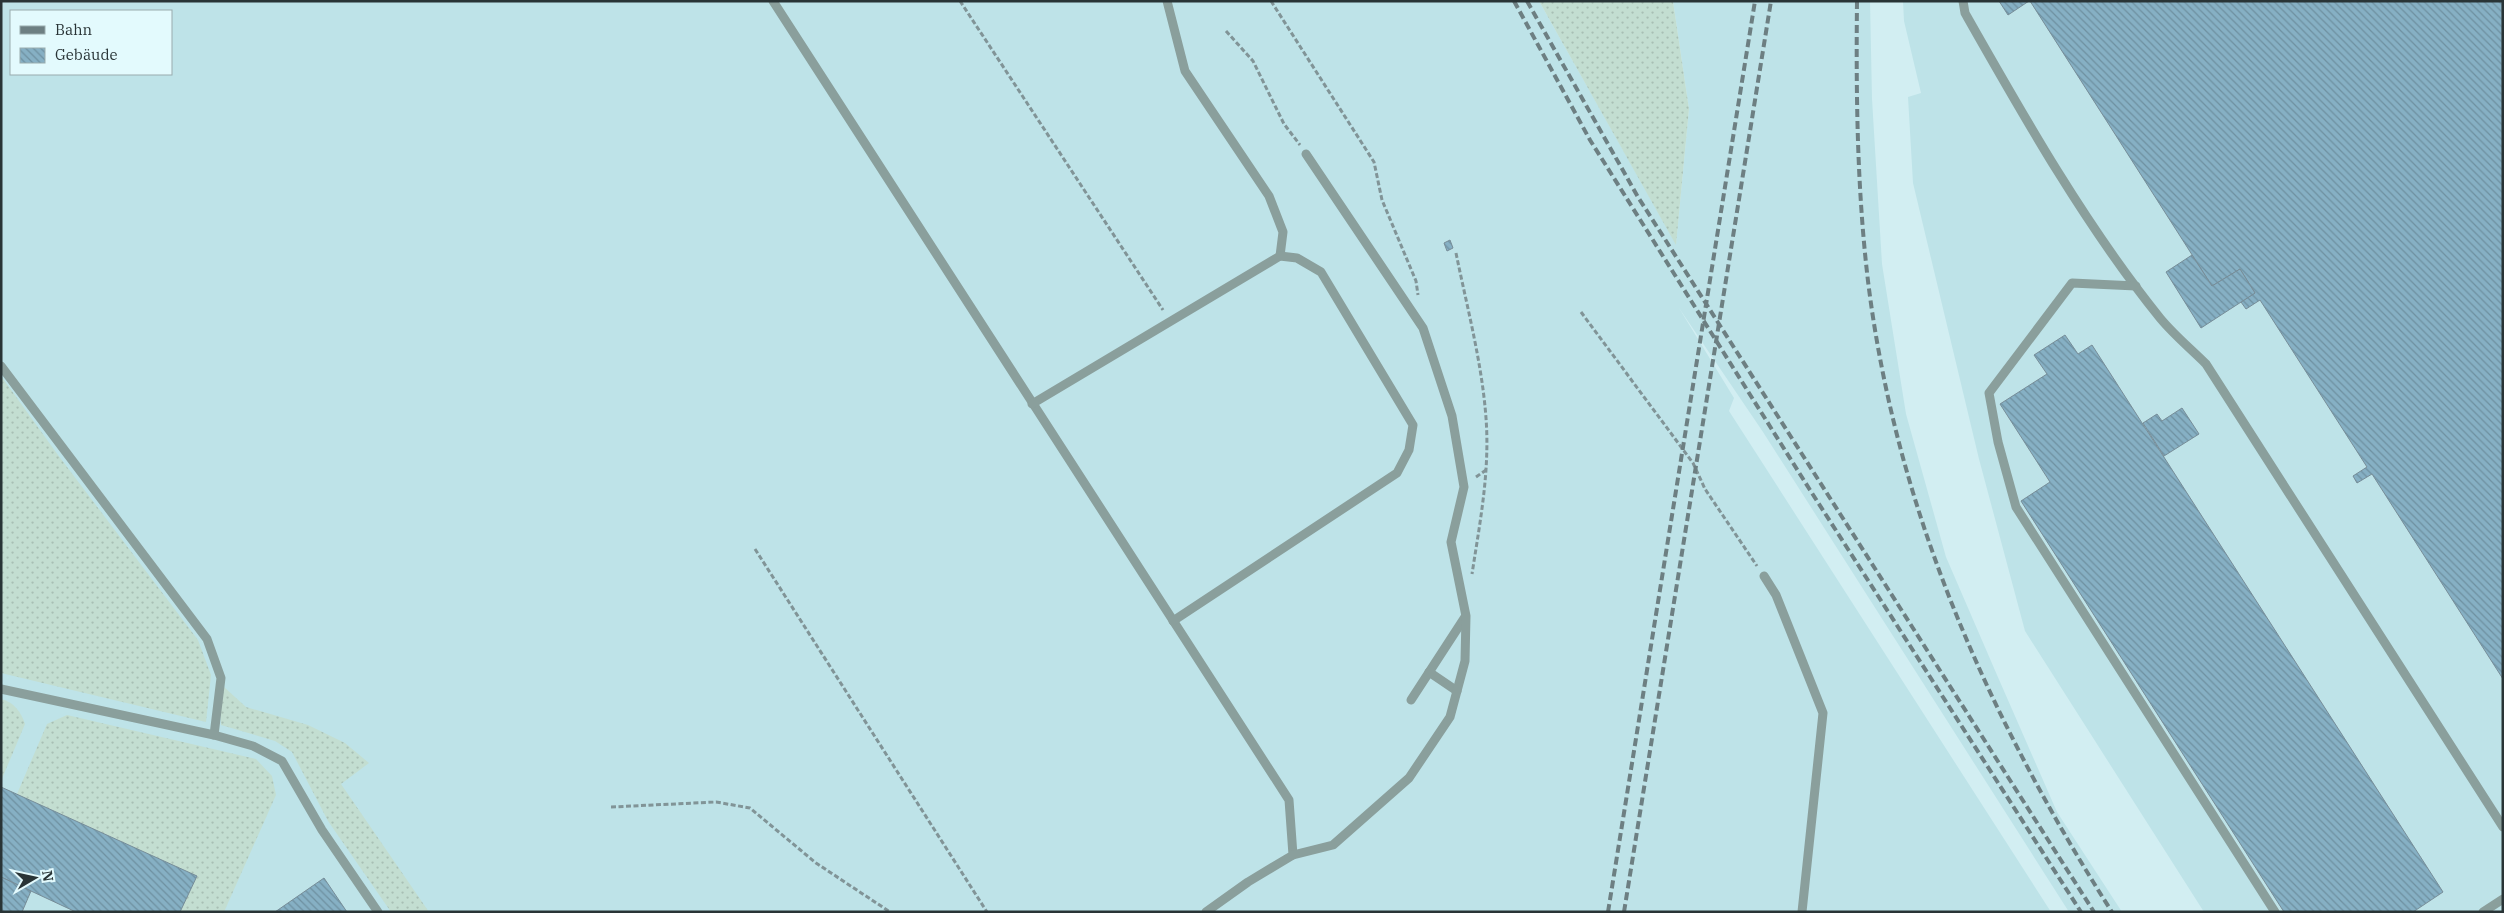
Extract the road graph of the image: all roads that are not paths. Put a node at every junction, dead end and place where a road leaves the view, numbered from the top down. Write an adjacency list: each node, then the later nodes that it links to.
1 (772, 1): 8 (lane)
2 (1167, 1): 5 (lane)
3 (1964, 1): 6 (lane)
4 (1306, 154): 10 (lane)
5 (1280, 256): 8 (lane); 11 (lane)
6 (2136, 286): 17 (lane); 23 (lane)
7 (1, 366): 16 (lane)
8 (1032, 404): 11 (lane)
9 (1764, 576): 22 (lane)
10 (1466, 616): 12 (lane); 14 (lane)
11 (1173, 621): 18 (lane)
12 (1429, 672): 14 (lane); 15 (lane)
13 (1, 689): 16 (lane)
14 (1457, 691): 18 (lane)
15 (1411, 700)
16 (214, 735): 20 (lane)
17 (2503, 827)
18 (1293, 855): 21 (lane)
19 (2503, 899): 24 (lane)
20 (378, 912)
21 (1206, 912)
22 (1802, 912)
23 (2275, 912)
24 (2483, 912)

